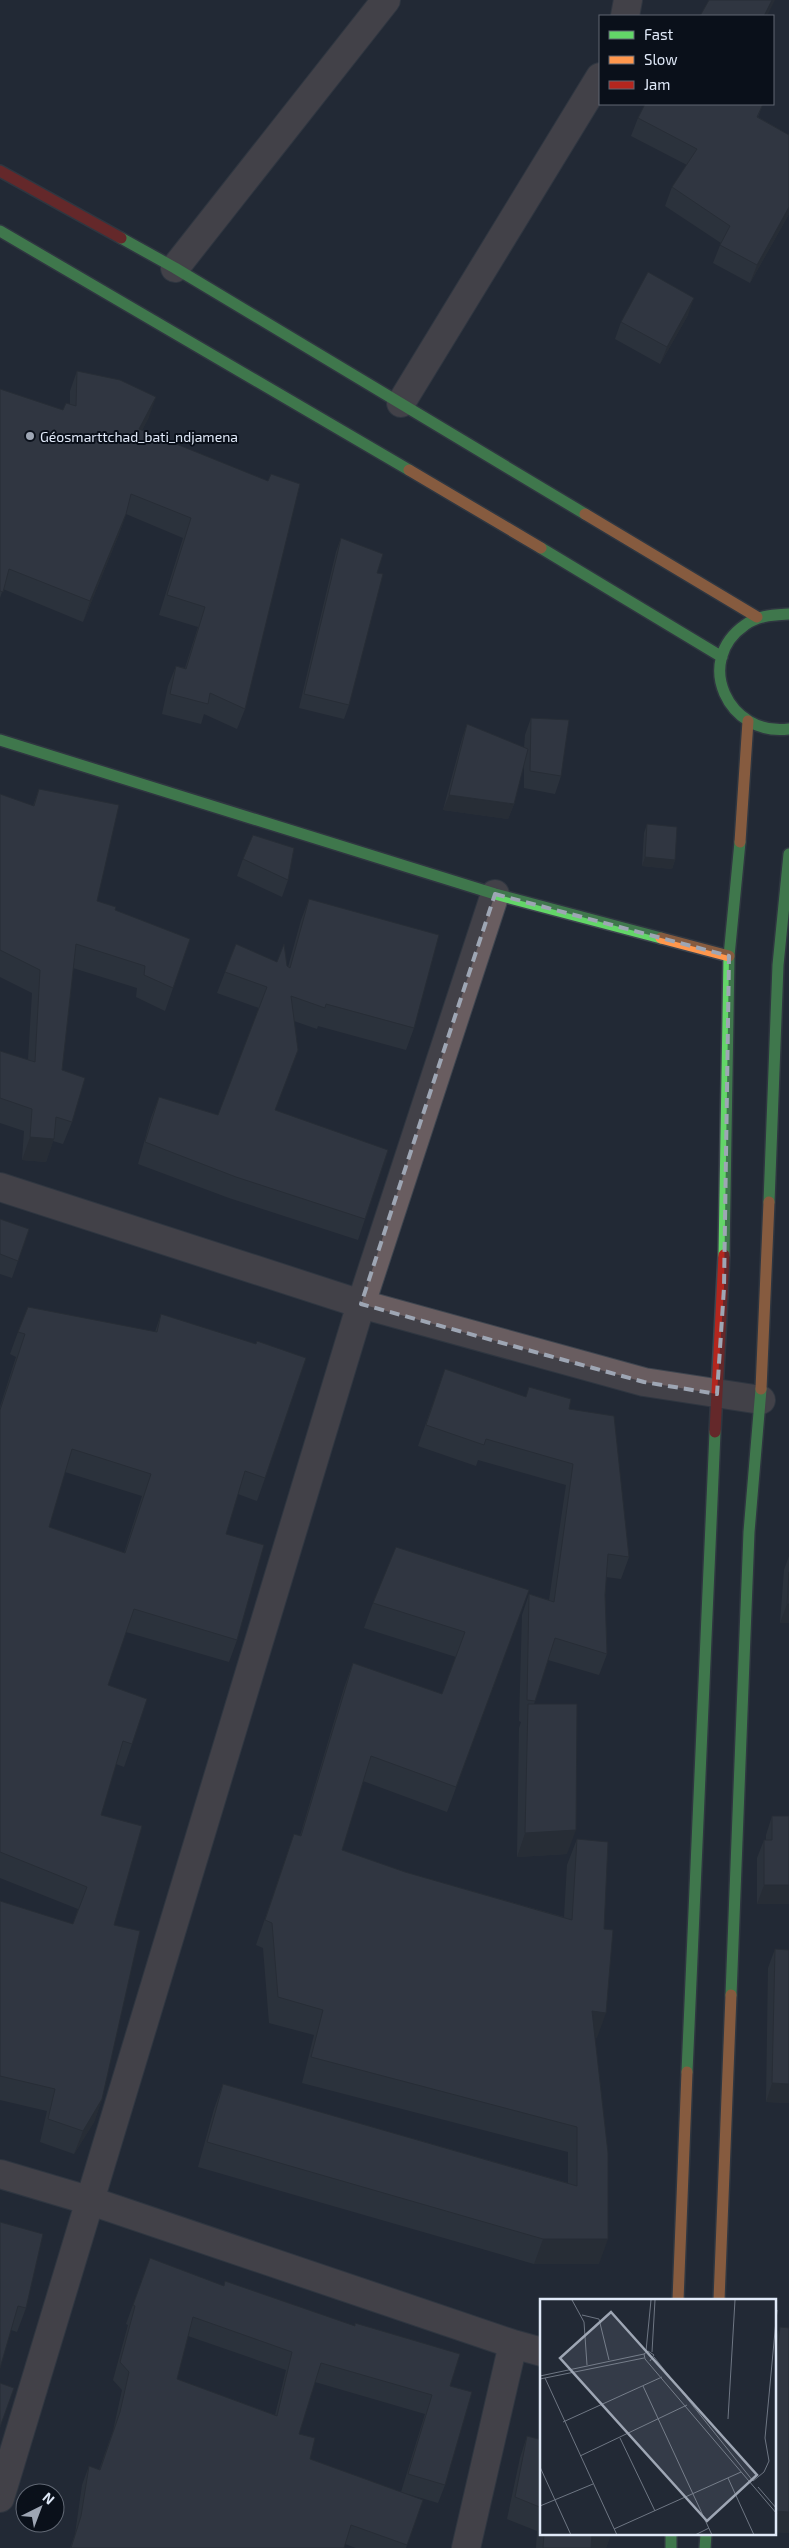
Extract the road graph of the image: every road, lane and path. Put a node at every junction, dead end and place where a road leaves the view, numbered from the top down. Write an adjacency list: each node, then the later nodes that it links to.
1 (386, 0): 7 (street)
2 (628, 0): 3 (street)
3 (625, 15)
4 (599, 79): 8 (street)
5 (0, 171): 7 (street)
6 (0, 231): 11 (street)
7 (175, 268): 8 (street)
8 (401, 403): 10 (street)
9 (789, 614): 10 (street)
10 (756, 618): 11 (street)
11 (722, 657): 12 (street)
12 (748, 721): 13 (street); 17 (street)
13 (789, 729)
14 (0, 740): 16 (street)
15 (789, 854): 21 (street)
16 (495, 894): 17 (street); 19 (street)
17 (729, 956): 20 (street)
18 (0, 1187): 19 (street)
19 (361, 1304): 20 (street); 23 (street)
20 (717, 1394): 21 (street); 24 (street)
21 (761, 1400): 25 (street)
22 (0, 2174): 23 (street)
23 (92, 2201): 26 (street); 28 (street)
24 (678, 2299)
25 (718, 2299)
26 (513, 2344): 27 (street); 29 (street)
27 (540, 2351)
28 (0, 2498)
29 (466, 2548)

